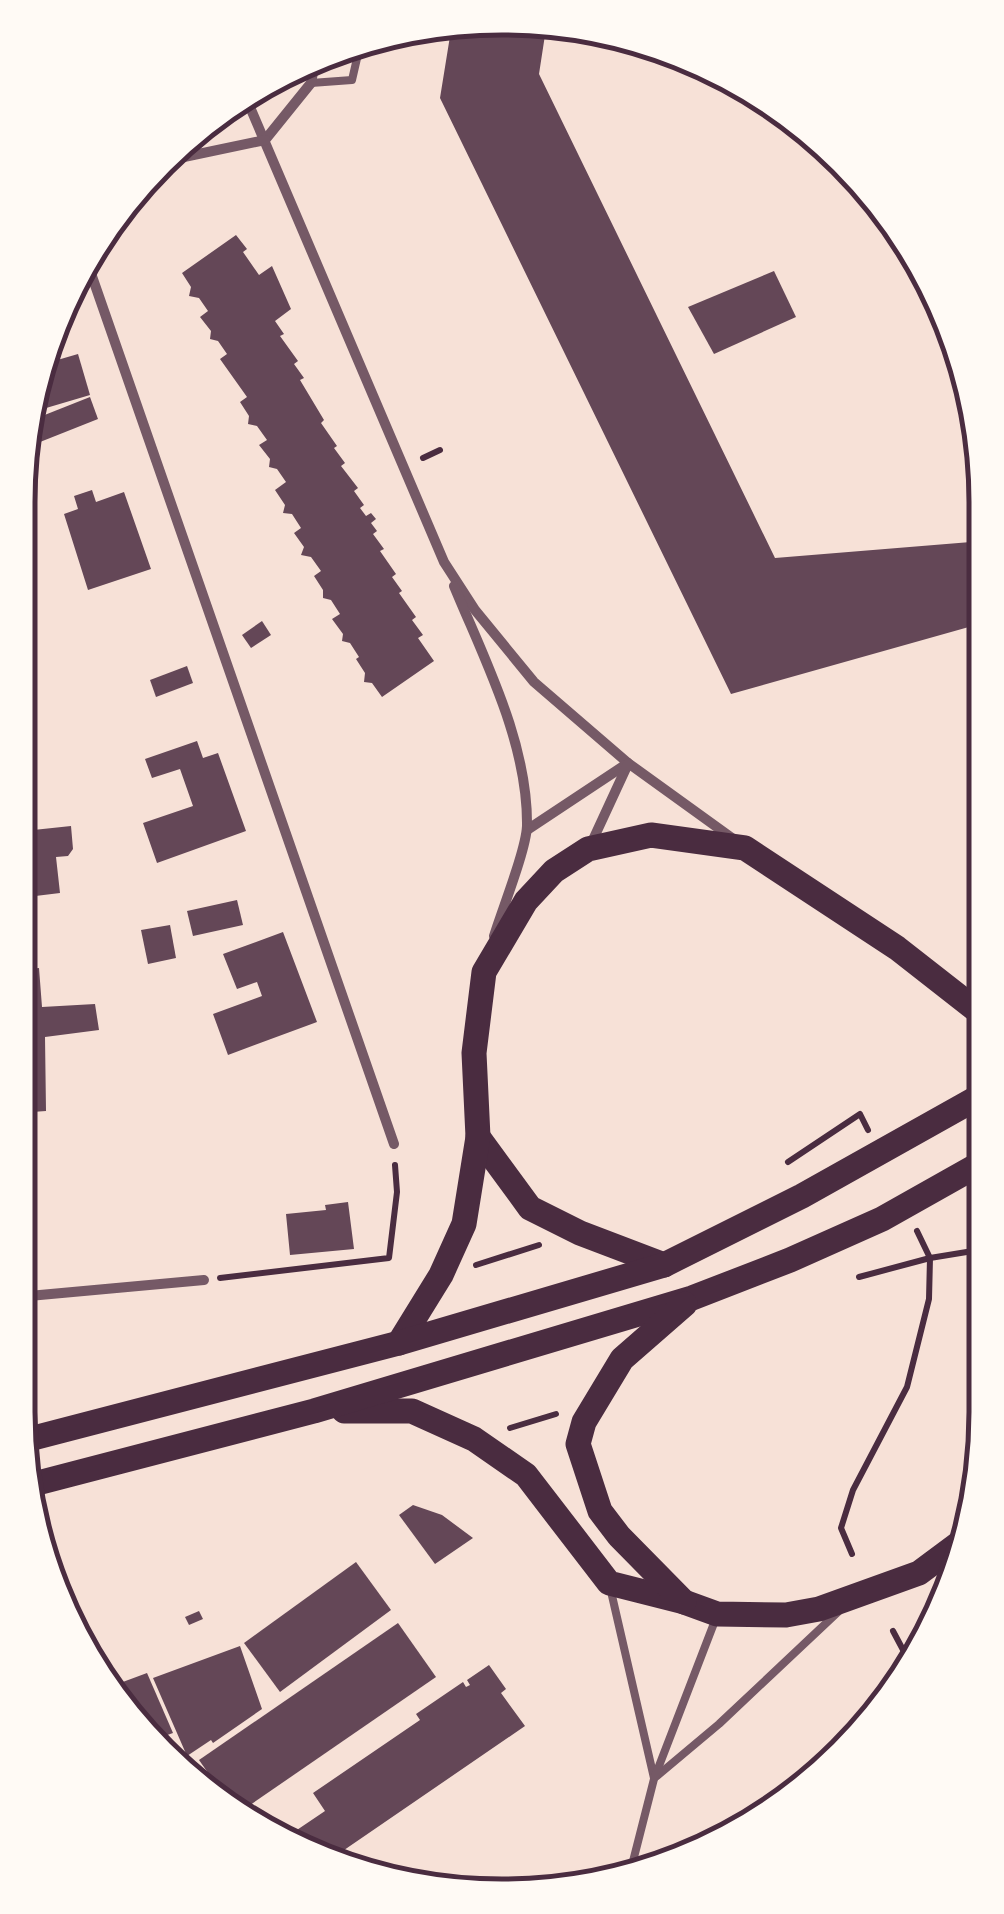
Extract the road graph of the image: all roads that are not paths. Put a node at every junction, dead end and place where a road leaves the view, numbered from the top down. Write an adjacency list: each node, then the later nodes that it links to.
1 (357, 58): 3 (lane)
2 (312, 76): 3 (street)
3 (311, 83): 5 (street)
4 (251, 109): 5 (street)
5 (265, 140): 6 (street); 8 (street)
6 (189, 156)
7 (93, 278): 17 (street)
8 (444, 562): 9 (street); 10 (street)
9 (628, 763): 10 (street); 11 (street); 12 (street)
10 (527, 830): 13 (street)
11 (746, 848): 12 (main road); 14 (main road)
12 (588, 849): 13 (main road)
13 (484, 972): 16 (main road)
14 (969, 1004)
15 (969, 1102): 19 (main road)
16 (478, 1137): 19 (main road); 23 (main road)
17 (394, 1144)
18 (969, 1170): 22 (main road)
19 (664, 1265): 23 (main road)
20 (204, 1280): 21 (street)
21 (35, 1295)
22 (692, 1298): 24 (main road); 30 (main road)
23 (399, 1344): 25 (main road)
24 (314, 1411): 26 (main road); 28 (main road)
25 (36, 1436)
26 (41, 1482)
27 (947, 1552): 29 (main road)
28 (609, 1583): 30 (main road); 32 (lane)
29 (852, 1599): 31 (main road); 32 (lane)
30 (684, 1602): 31 (main road)
31 (717, 1614): 32 (lane)
32 (654, 1779): 33 (lane)
33 (633, 1860)

